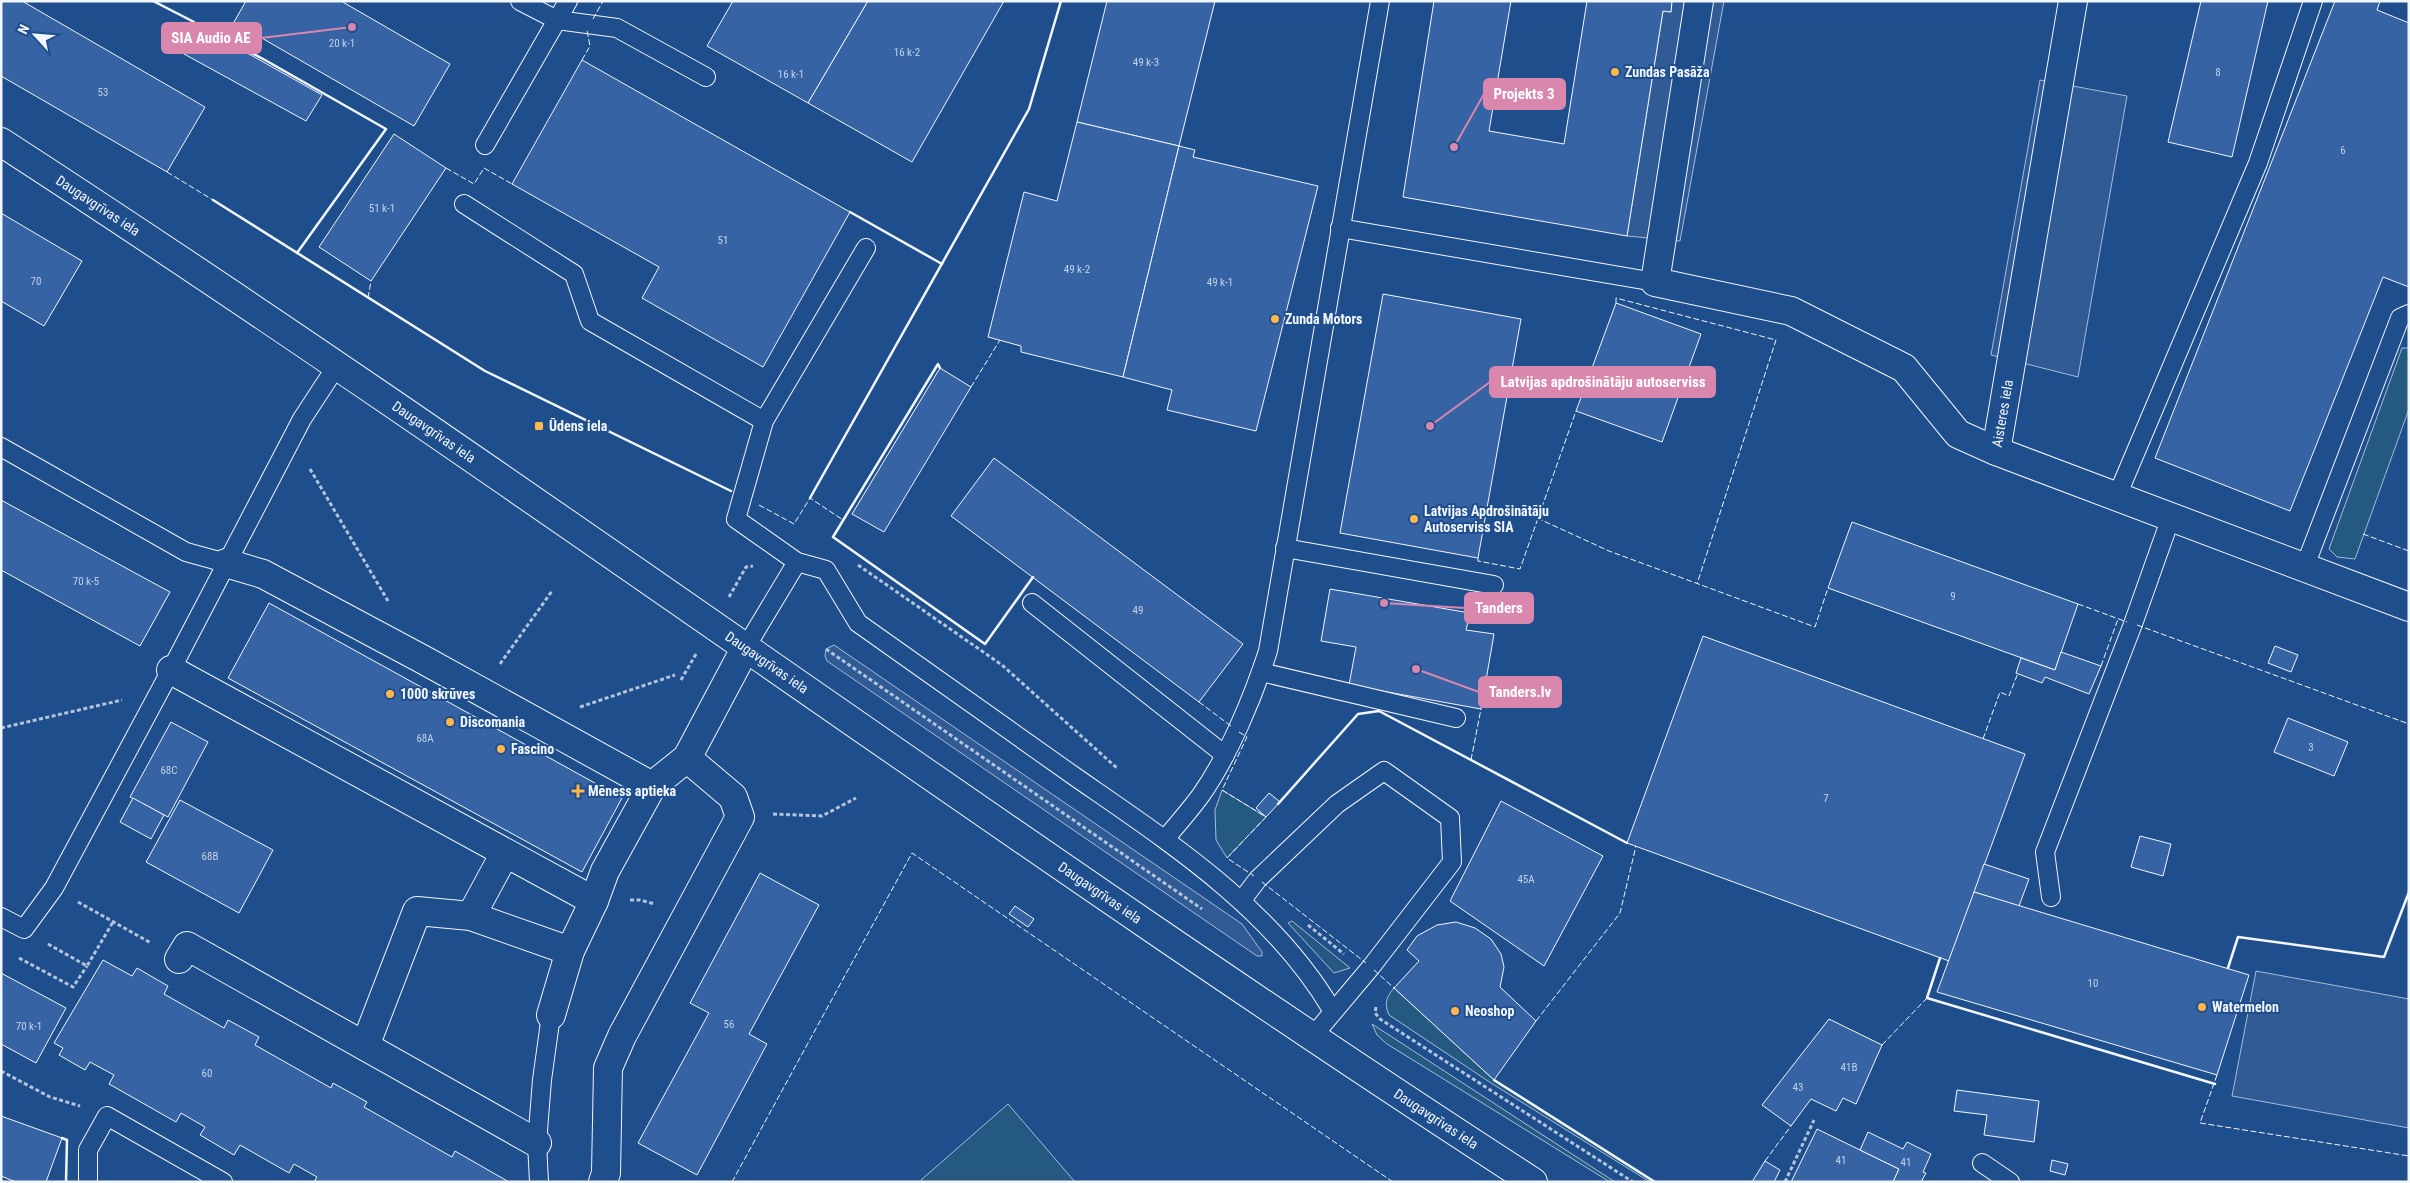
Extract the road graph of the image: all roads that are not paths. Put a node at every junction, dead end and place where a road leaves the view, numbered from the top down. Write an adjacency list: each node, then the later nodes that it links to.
1 (520, 1): 7 (lane)
2 (568, 1): 7 (lane)
3 (1380, 1): 12 (lane)
4 (1699, 1): 14 (street)
5 (2073, 1): 19 (street, Aisteres iela)
6 (2313, 1): 20 (lane)
7 (557, 20): 8 (lane); 10 (lane)
8 (706, 77)
9 (1, 142): 16 (street, Daugavgrīvas iela)
10 (485, 145)
11 (464, 204): 17 (lane)
12 (1340, 228): 14 (lane); 22 (lane)
13 (866, 248): 17 (lane)
14 (1655, 282): 19 (street)
15 (2409, 314): 25 (lane)
16 (336, 367): 23 (lane); 29 (street, Daugavgrīvas iela)
17 (764, 421): 24 (lane)
18 (1, 447): 23 (lane)
19 (1996, 450): 20 (street, Aisteres iela)
20 (2117, 496): 21 (street, Aisteres iela)
21 (2171, 517): 25 (street, Aisteres iela); 38 (lane)
22 (1285, 548): 26 (lane); 30 (lane)
23 (226, 562): 31 (lane); 35 (street)
24 (797, 562): 29 (lane); 36 (lane)
25 (2305, 566): 28 (street, Aisteres iela)
26 (1494, 585)
27 (1032, 603): 33 (lane)
28 (2409, 607)
29 (746, 647): 34 (street); 47 (street, Daugavgrīvas iela)
30 (1261, 672): 32 (lane); 33 (lane)
31 (166, 681): 37 (street); 42 (lane)
32 (1456, 718)
33 (1225, 755): 36 (lane)
34 (687, 758): 35 (street); 54 (street)
35 (652, 786): 40 (street)
36 (1164, 840): 39 (lane)
37 (505, 853): 40 (street); 41 (street)
38 (2051, 897)
39 (1242, 900): 45 (lane); 45 (lane)
40 (594, 901): 43 (street)
41 (471, 916): 43 (street); 48 (street)
42 (1, 917)
43 (570, 951): 46 (street)
44 (179, 959): 48 (street)
45 (1332, 1010): 47 (lane)
46 (551, 1016): 49 (lane)
47 (1313, 1036): 55 (street, Daugavgrīvas iela)
48 (365, 1046): 49 (street)
49 (537, 1143): 53 (lane)
50 (1982, 1164): 56 (lane)
51 (88, 1182): 52 (lane)
52 (223, 1182)
53 (539, 1182)
54 (603, 1182)
55 (1533, 1182)
56 (2010, 1182)

